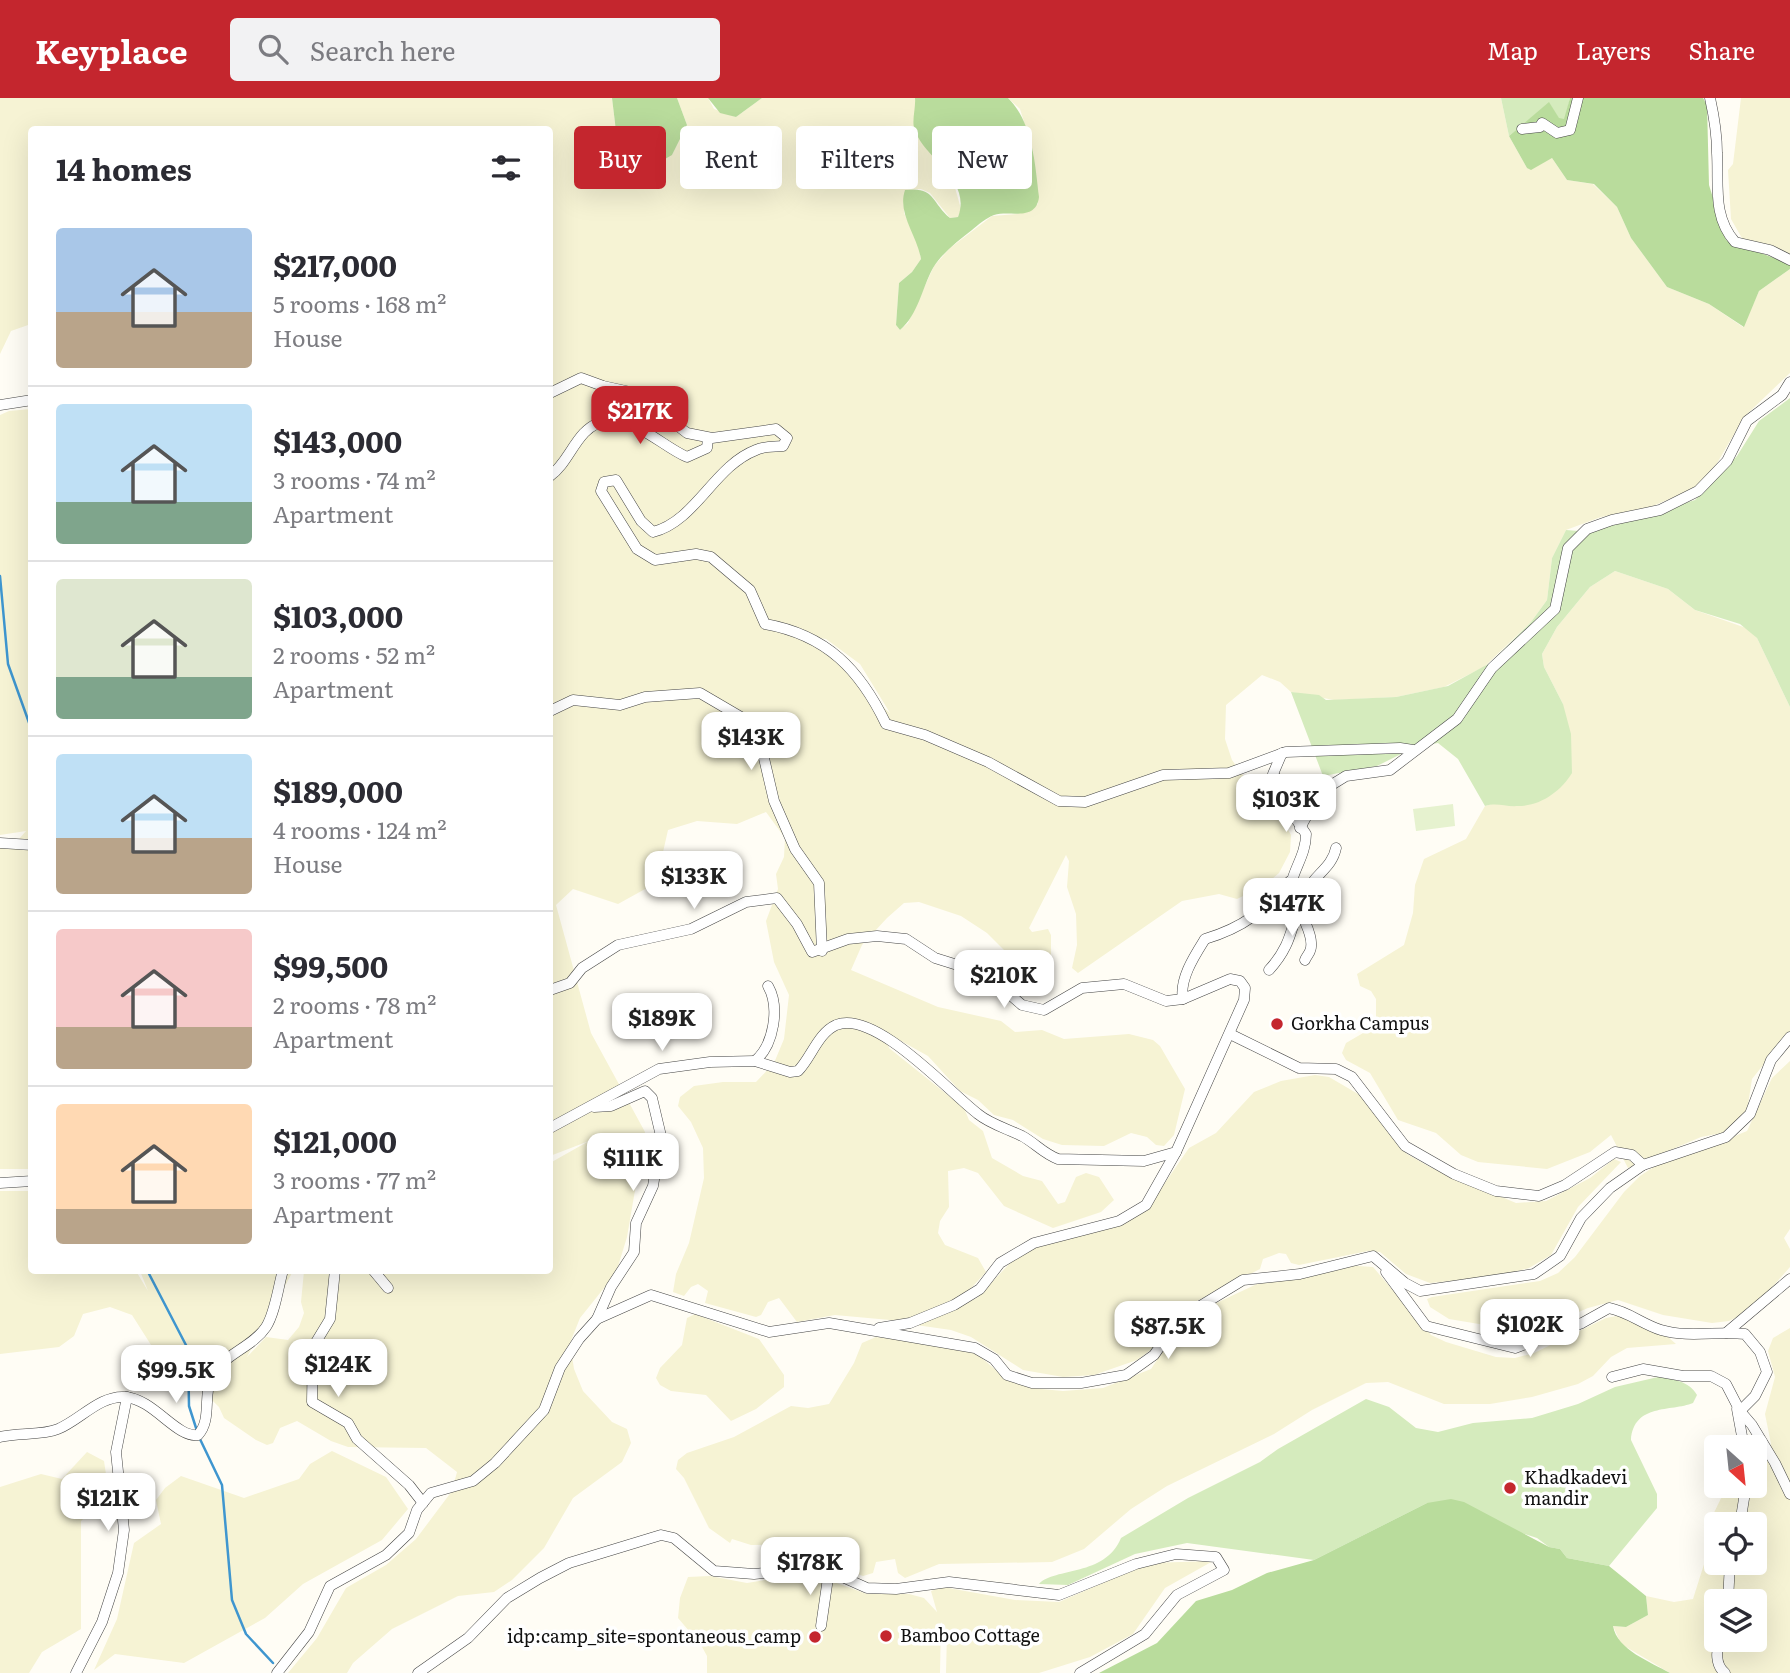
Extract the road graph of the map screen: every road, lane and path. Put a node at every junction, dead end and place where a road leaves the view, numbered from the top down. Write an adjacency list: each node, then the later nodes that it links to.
1 (1578, 98): 3 (street)
2 (1710, 98): 4 (street)
3 (1522, 129)
4 (1790, 260)
5 (1790, 382): 12 (street)
6 (553, 392): 9 (street)
7 (28, 400): 8 (street)
8 (0, 404)
9 (708, 438): 10 (street); 13 (street)
10 (553, 473)
11 (553, 710): 20 (street)
12 (1413, 750): 13 (street); 14 (street)
13 (1282, 753): 14 (street)
14 (1300, 828): 18 (street)
15 (0, 844): 16 (street)
16 (28, 845)
17 (1336, 848): 19 (street)
18 (1290, 881): 19 (street); 25 (street)
19 (1299, 907): 21 (street); 22 (street)
20 (822, 951): 24 (street); 25 (street)
21 (1305, 960)
22 (1269, 970)
23 (768, 986): 28 (street)
24 (553, 989)
25 (1183, 999): 26 (street)
26 (1230, 1034): 31 (street); 32 (street)
27 (1790, 1037): 32 (street)
28 (755, 1061): 29 (street); 31 (street)
29 (590, 1107): 30 (street); 41 (street)
30 (553, 1126)
31 (1176, 1152): 42 (street)
32 (1643, 1165): 35 (street)
33 (28, 1181): 34 (street)
34 (0, 1183)
35 (1373, 1256): 42 (street); 43 (street)
36 (282, 1274): 45 (street)
37 (335, 1274): 50 (street)
38 (376, 1274): 40 (street)
39 (1790, 1279): 43 (street)
40 (388, 1288)
41 (597, 1319): 42 (street); 50 (street)
42 (861, 1328)
43 (1725, 1334): 46 (street)
44 (1612, 1377): 46 (street)
45 (127, 1397): 48 (street); 54 (street)
46 (1738, 1408): 47 (street); 49 (street)
47 (1742, 1435)
48 (0, 1437)
49 (1790, 1494)
50 (423, 1503): 55 (street)
51 (829, 1571): 52 (street); 56 (street); 57 (street)
52 (821, 1626)
53 (1716, 1652): 58 (street)
54 (76, 1673)
55 (277, 1673)
56 (418, 1673)
57 (1080, 1673)
58 (1725, 1673)

